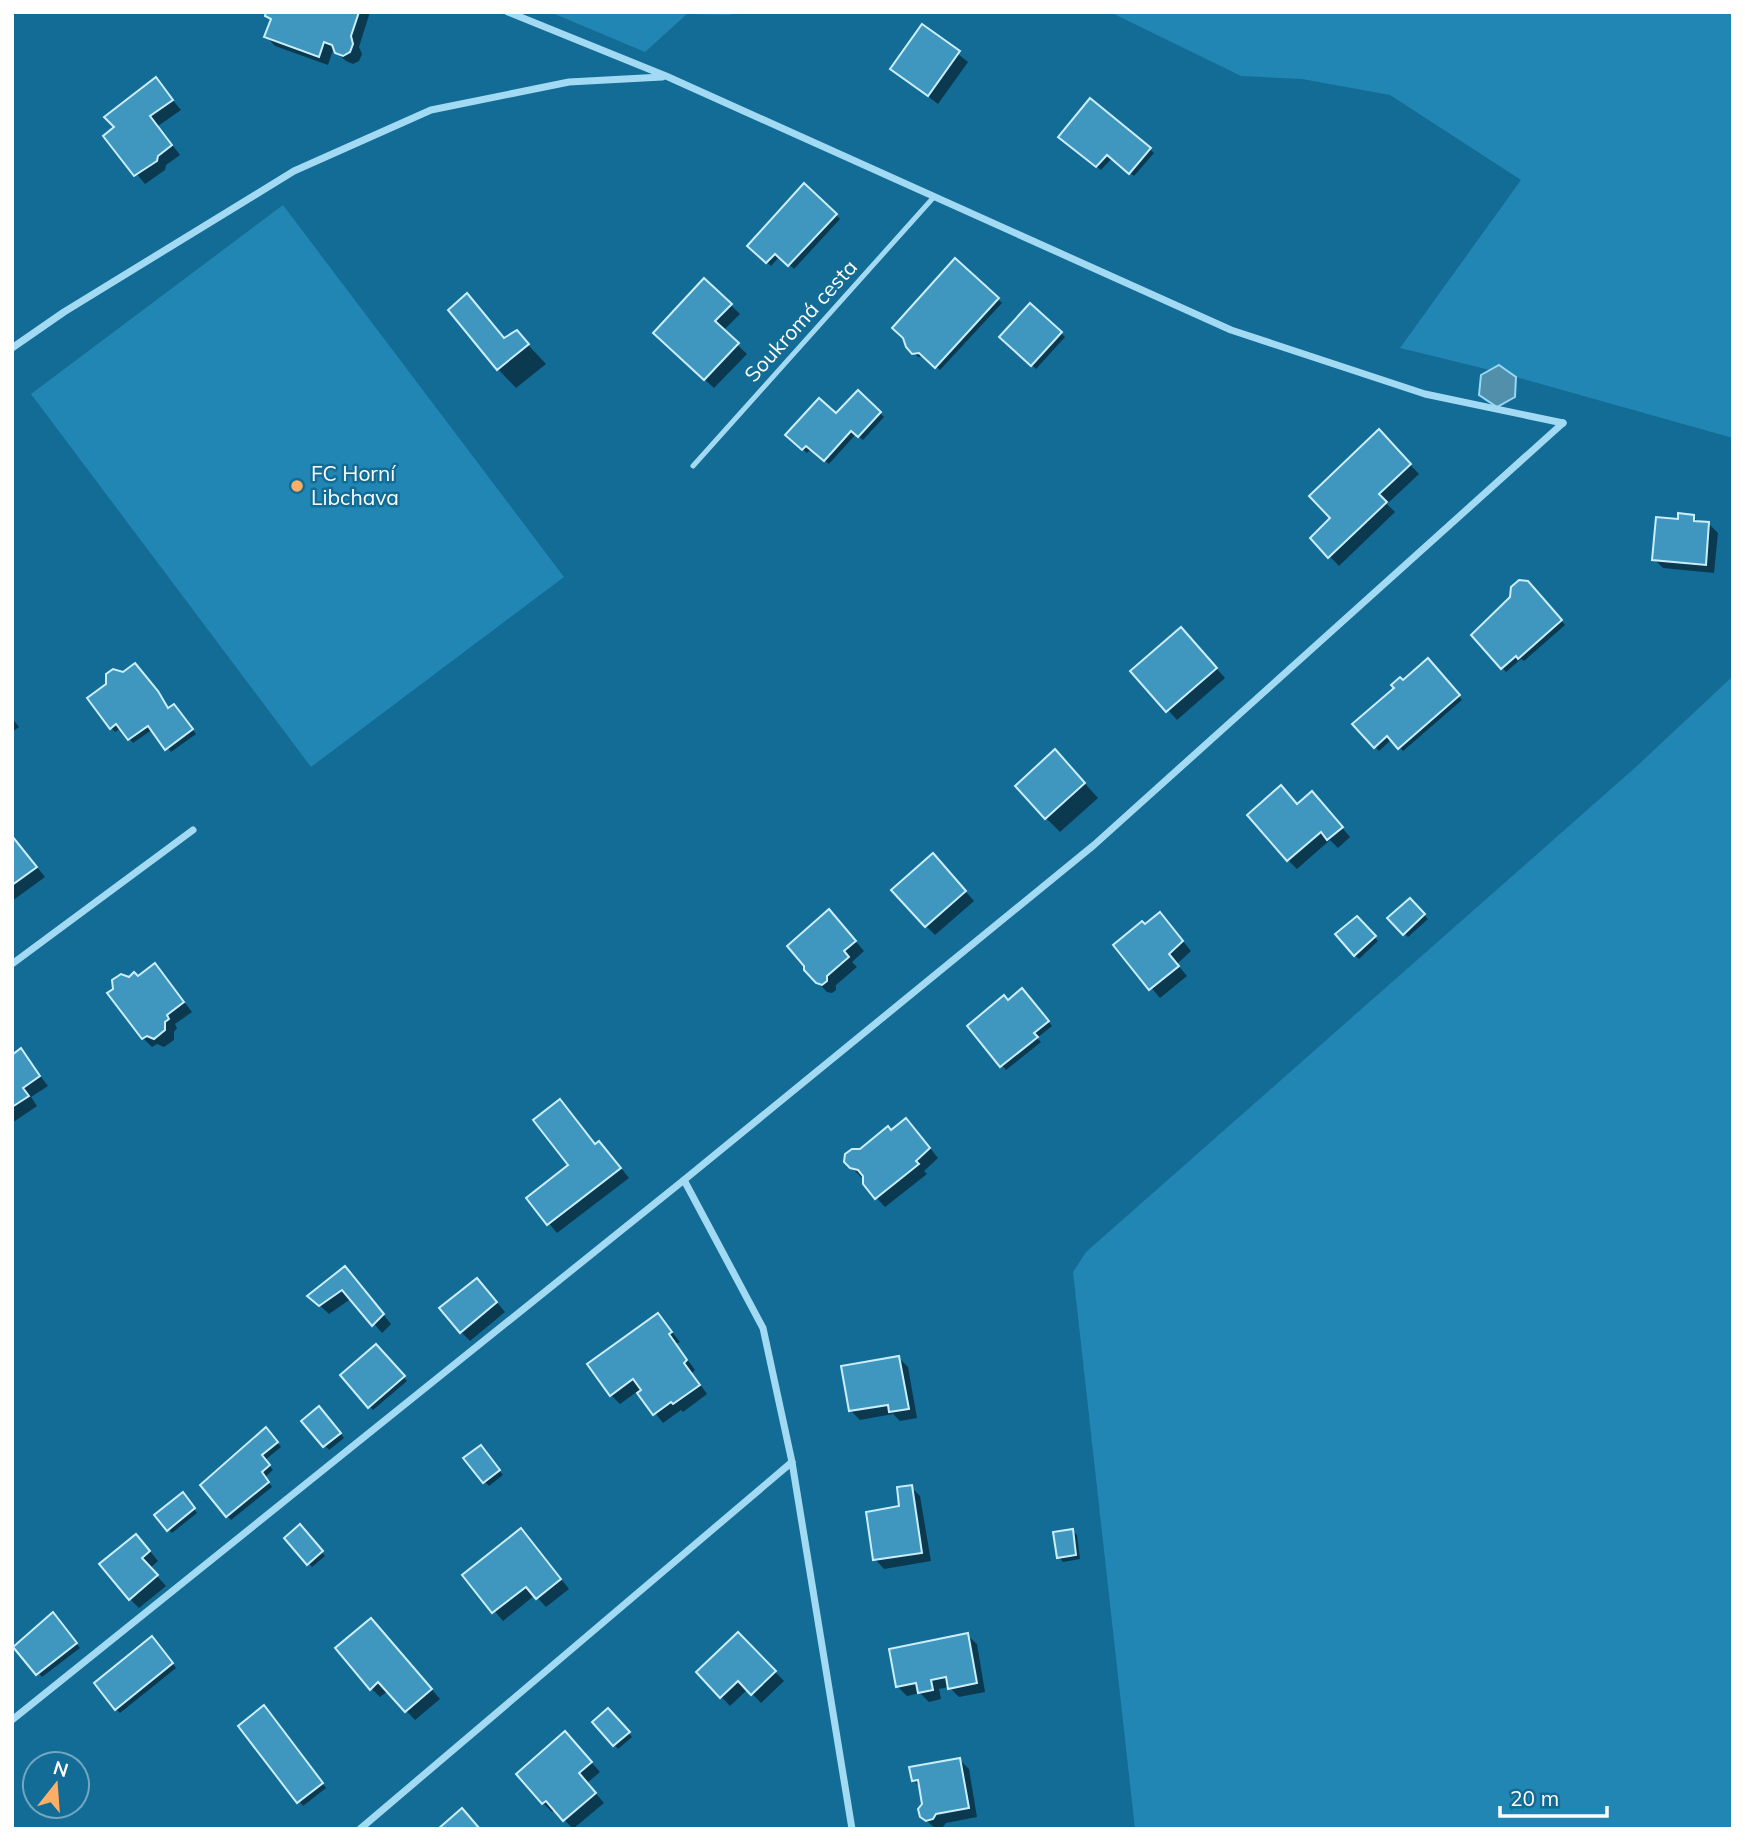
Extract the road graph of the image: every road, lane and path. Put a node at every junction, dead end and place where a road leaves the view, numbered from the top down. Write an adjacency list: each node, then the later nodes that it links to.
1 (508, 12): 2 (street)
2 (666, 76): 3 (street); 4 (street)
3 (933, 198): 5 (lane, Soukromá cesta); 8 (street)
4 (12, 348)
5 (693, 466)
6 (193, 831): 7 (street)
7 (12, 964)
8 (684, 1180): 9 (street); 10 (street)
9 (792, 1462): 11 (street); 12 (street)
10 (12, 1720)
11 (360, 1829)
12 (852, 1829)

